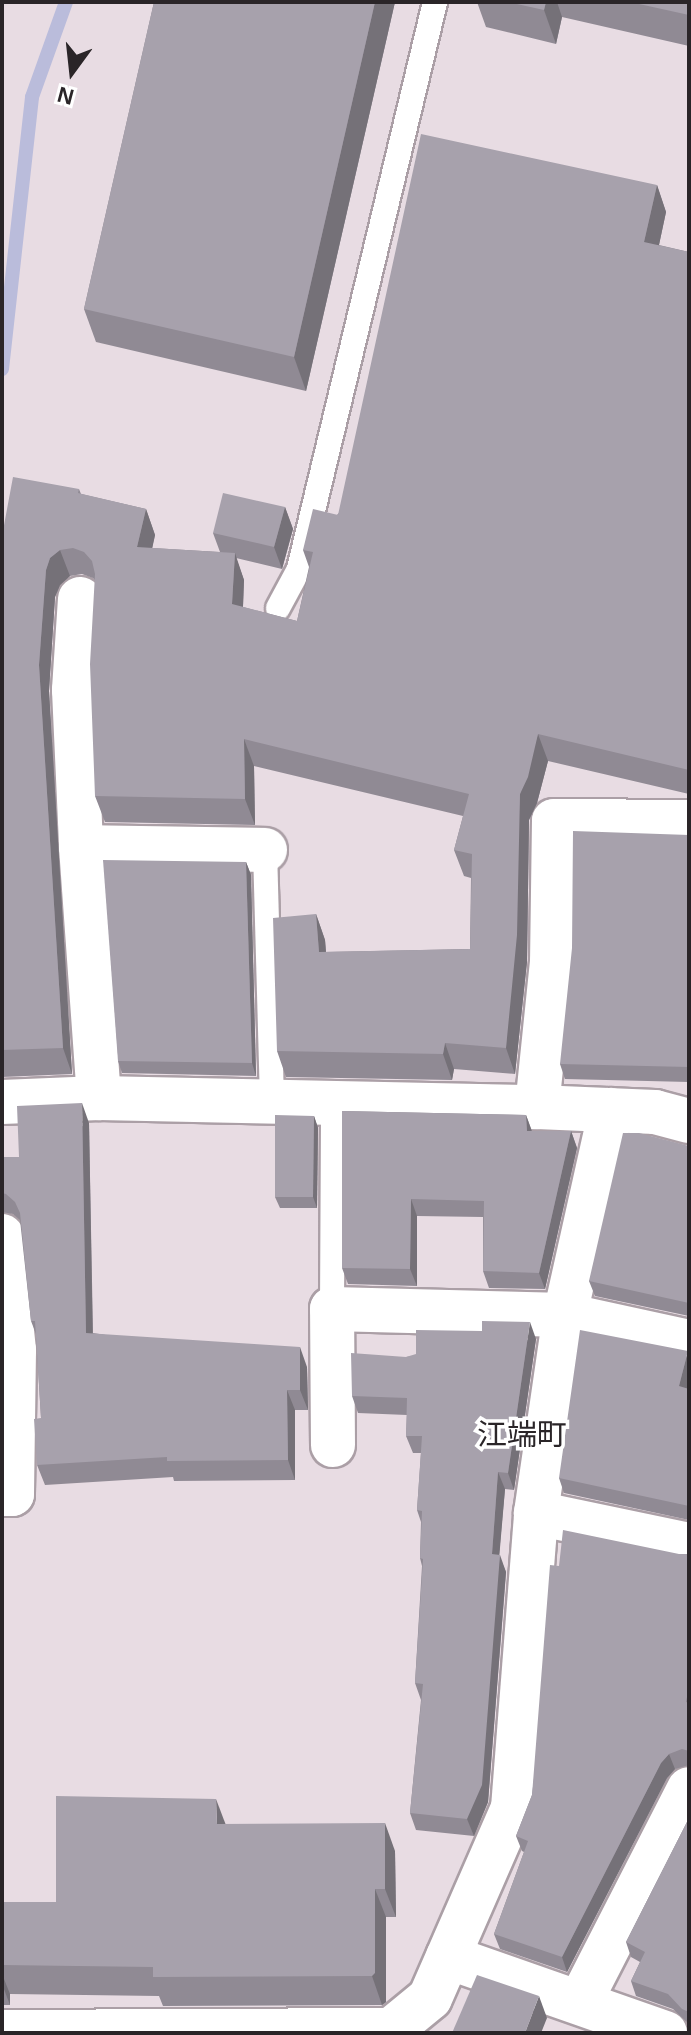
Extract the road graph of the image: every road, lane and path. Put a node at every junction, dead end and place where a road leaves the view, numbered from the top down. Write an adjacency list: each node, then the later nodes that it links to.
1 (435, 2): 3 (lane)
2 (80, 599): 5 (street)
3 (278, 608)
4 (689, 822): 11 (street)
5 (81, 847): 6 (street); 7 (street)
6 (265, 850): 8 (lane)
7 (99, 1098): 8 (street); 9 (street)
8 (272, 1101): 10 (street)
9 (2, 1102)
10 (333, 1102): 11 (street); 15 (lane)
11 (537, 1107): 12 (street)
12 (611, 1110): 13 (street); 16 (street)
13 (689, 1121)
14 (2, 1236): 18 (street)
15 (332, 1309): 16 (street); 19 (street)
16 (565, 1315): 17 (street); 21 (street)
17 (689, 1342)
18 (8, 1350): 20 (street)
19 (333, 1445)
20 (2, 1494)
21 (536, 1513): 22 (street); 24 (street)
22 (689, 1545)
23 (689, 1789): 25 (street)
24 (448, 1957): 25 (street); 26 (street)
25 (580, 2002): 27 (street)
26 (2, 2032)
27 (665, 2033)

